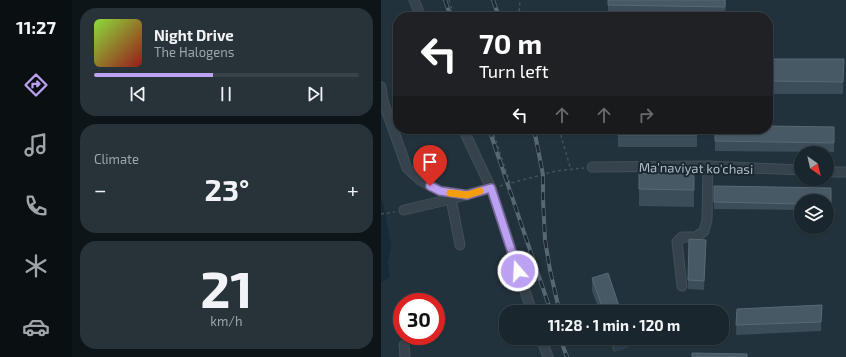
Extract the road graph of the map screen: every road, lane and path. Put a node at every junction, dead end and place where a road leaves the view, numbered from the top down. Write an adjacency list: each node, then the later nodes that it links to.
1 (415, 0): 4 (street)
2 (449, 0): 5 (path)
3 (520, 0): 6 (path)
4 (419, 12)
5 (452, 12)
6 (519, 12)
7 (381, 87): 8 (street)
8 (393, 129)
9 (395, 134): 21 (street)
10 (465, 134): 20 (street)
11 (494, 134): 19 (path)
12 (560, 134): 15 (path)
13 (708, 166): 14 (street, Ma’naviyat ko'chasi); 16 (street, Ma’naviyat ko'chasi); 26 (street)
14 (592, 167): 15 (path)
15 (571, 170): 19 (path)
16 (794, 170)
17 (834, 172): 18 (street)
18 (846, 172)
19 (510, 183): 20 (path)
20 (491, 188): 21 (street); 27 (street)
21 (467, 195): 22 (street)
22 (451, 199): 23 (street); 25 (street)
23 (404, 210): 24 (path)
24 (381, 214)
25 (460, 245)
26 (682, 286)
27 (530, 305)
28 (404, 345): 30 (street)
29 (543, 345): 31 (street)
30 (405, 357)
31 (547, 357)

